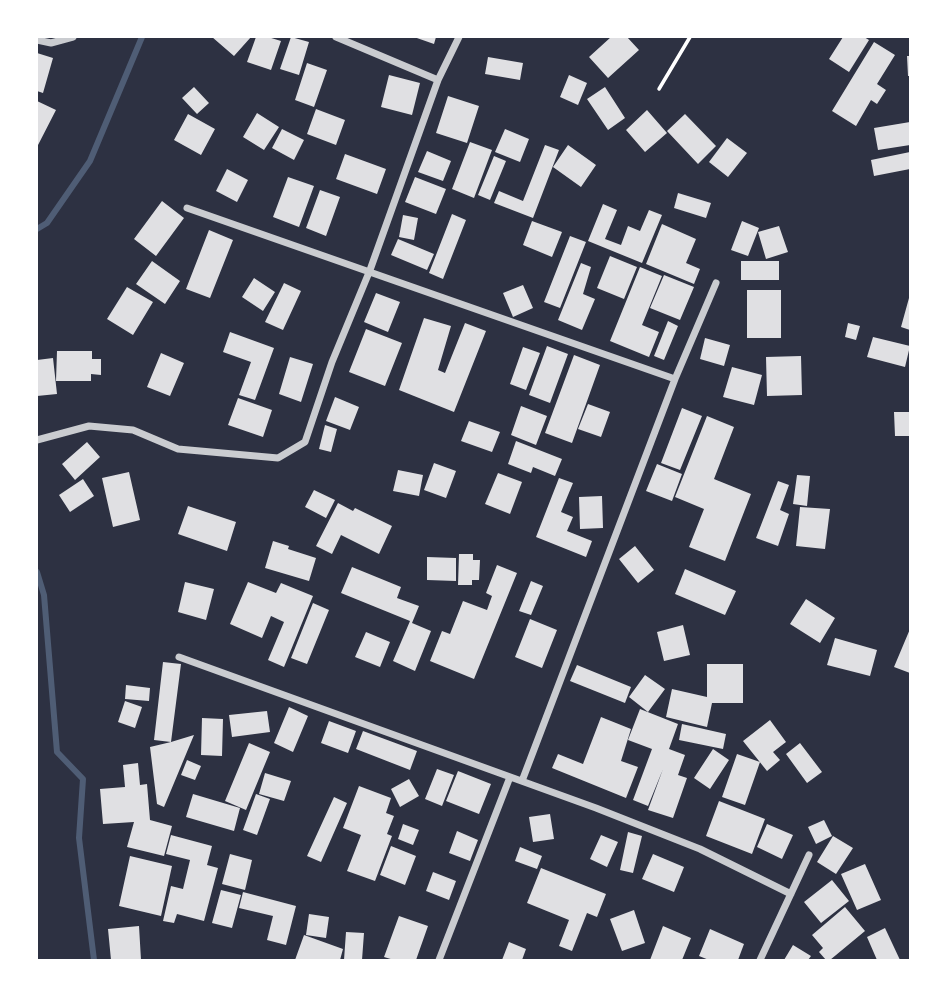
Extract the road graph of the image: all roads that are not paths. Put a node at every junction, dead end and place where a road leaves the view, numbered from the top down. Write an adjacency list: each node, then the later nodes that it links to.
1 (73, 37): 4 (street)
2 (336, 37): 5 (street)
3 (459, 37): 5 (street)
4 (37, 40)
5 (438, 80): 7 (street)
6 (187, 208): 7 (street)
7 (370, 270): 9 (street); 10 (street)
8 (716, 283): 9 (street)
9 (674, 379): 13 (street)
10 (37, 440)
11 (179, 657): 12 (street)
12 (510, 777): 13 (street); 16 (street)
13 (522, 781): 15 (street)
14 (809, 855): 15 (street)
15 (791, 894): 17 (street)
16 (439, 960)
17 (761, 960)

